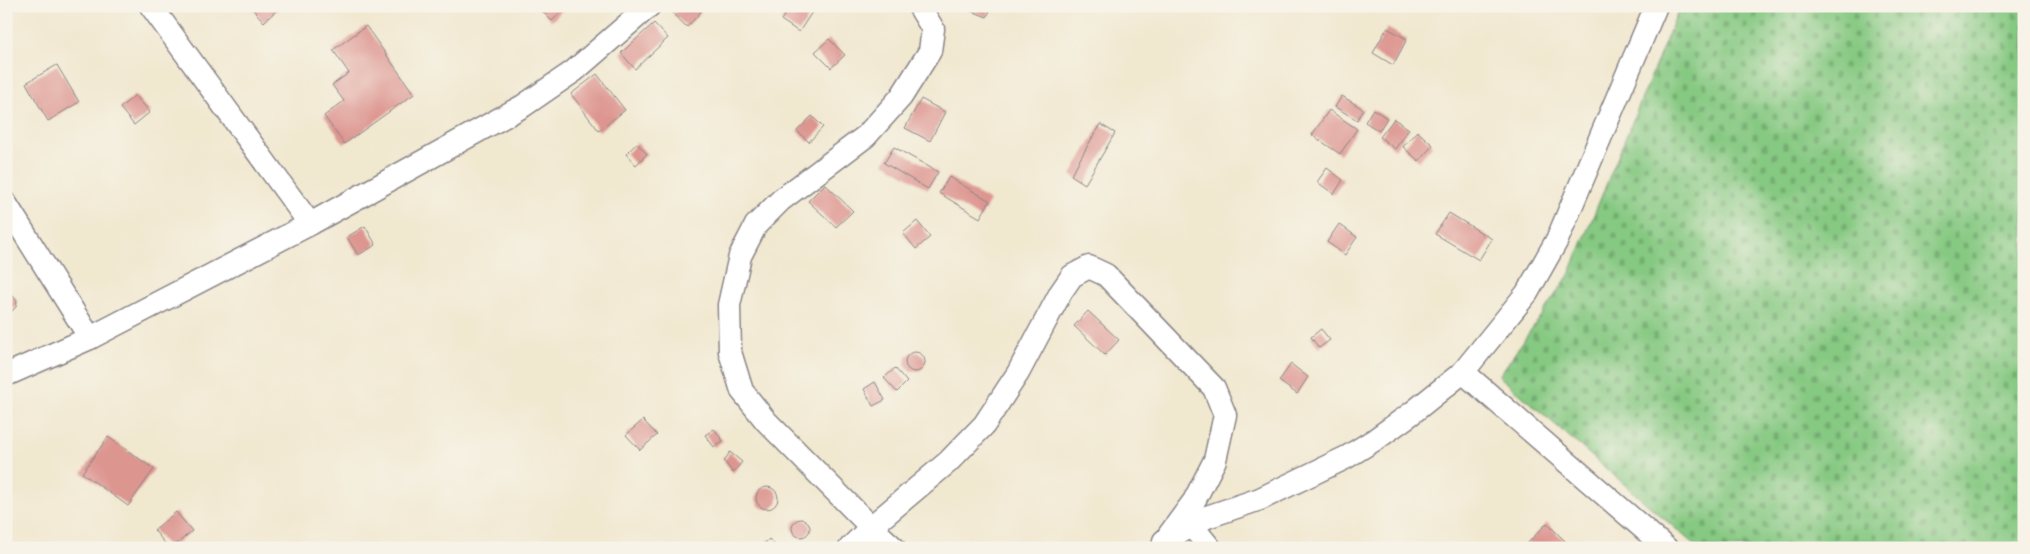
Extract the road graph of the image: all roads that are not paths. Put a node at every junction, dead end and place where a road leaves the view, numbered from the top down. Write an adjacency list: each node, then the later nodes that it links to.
1 (151, 6): 6 (street)
2 (649, 6): 6 (street)
3 (919, 6): 11 (street)
4 (1656, 6): 8 (street)
5 (6, 204): 7 (street)
6 (310, 224): 7 (street)
7 (90, 338): 9 (street)
8 (1463, 372): 10 (street); 16 (street)
9 (6, 375)
10 (1192, 526): 12 (street); 15 (street)
11 (871, 527): 12 (street); 13 (street); 14 (street)
12 (1162, 544)
13 (850, 548)
14 (894, 548)
15 (1210, 548)
16 (1666, 548)

